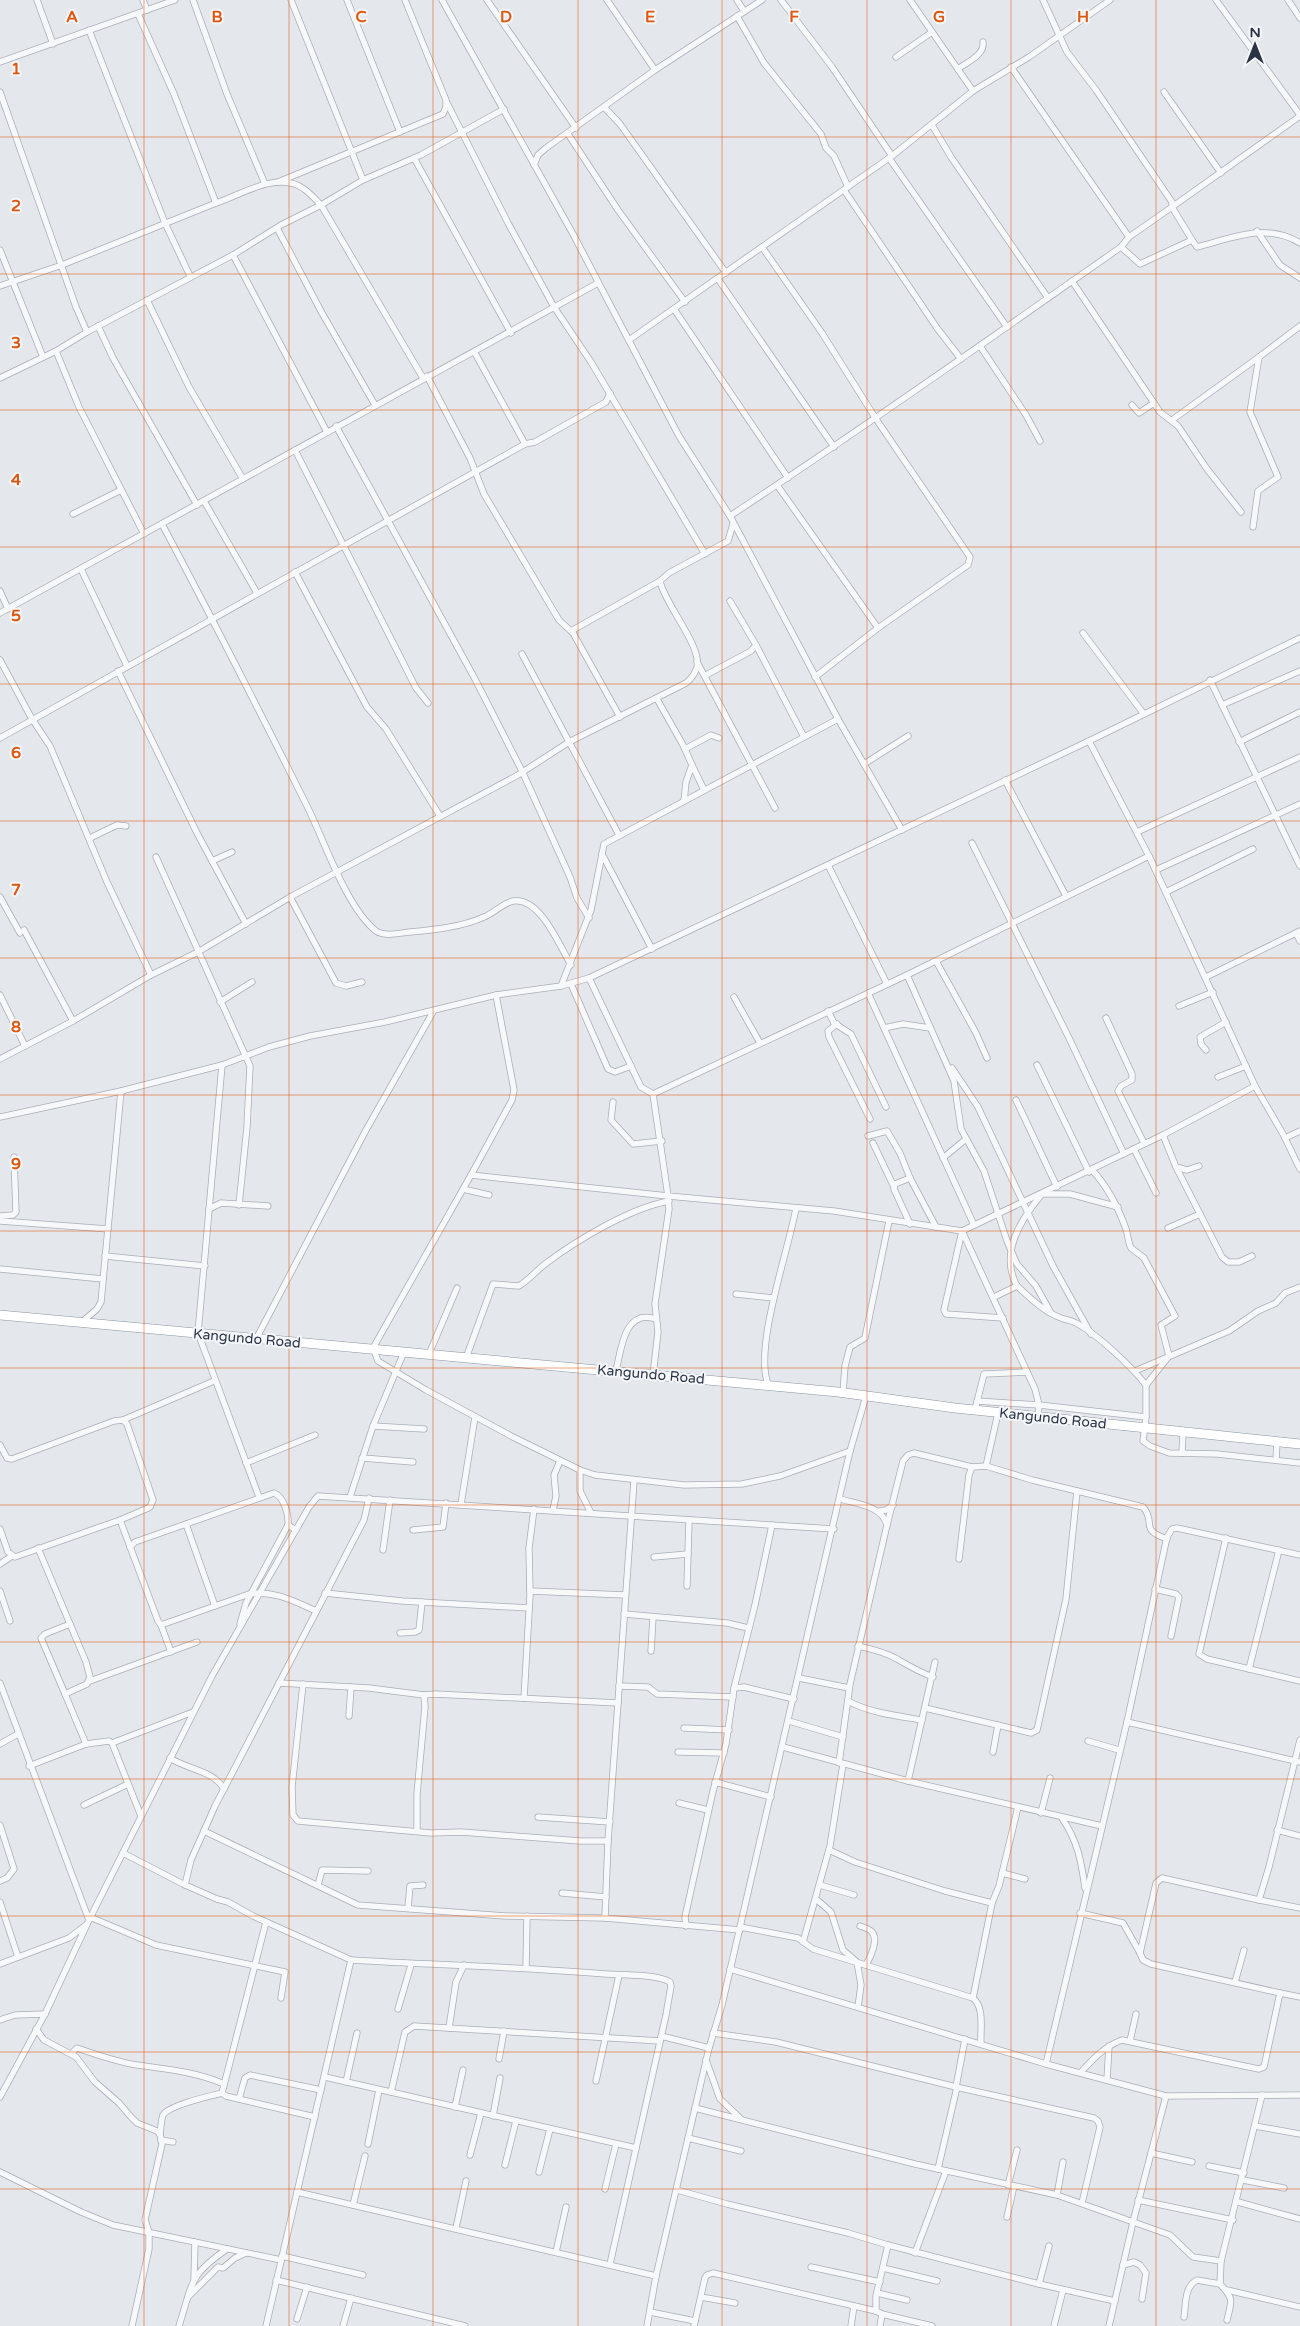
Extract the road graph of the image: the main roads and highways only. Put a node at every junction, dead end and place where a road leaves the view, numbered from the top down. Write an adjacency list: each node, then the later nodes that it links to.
1 (0, 1315): 2 (highway, Kangundo Road)
2 (1300, 1444)

